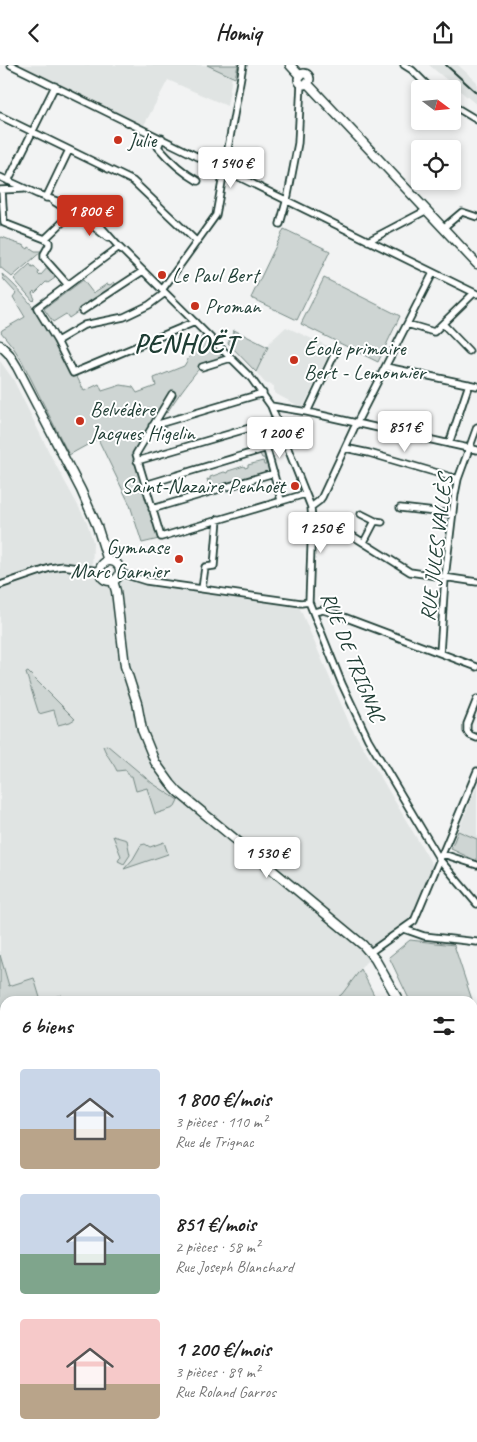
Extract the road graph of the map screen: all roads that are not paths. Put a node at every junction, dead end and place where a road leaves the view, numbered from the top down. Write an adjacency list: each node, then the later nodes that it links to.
1 (11, 65): 7 (street)
2 (243, 65): 14 (street)
3 (290, 65): 6 (main road)
4 (404, 65): 5 (street)
5 (422, 80)
6 (303, 81): 21 (street); 22 (main road)
7 (55, 86): 11 (street); 12 (street)
8 (461, 110): 10 (street)
9 (0, 116): 11 (street)
10 (477, 120)
11 (32, 131): 13 (street); 16 (street)
12 (162, 138): 14 (street); 17 (street)
13 (69, 150): 20 (street); 29 (street)
14 (223, 169): 21 (street); 29 (street)
15 (0, 177): 16 (street, RUE DE TRIGNAC)
16 (8, 181): 18 (street, RUE DE TRIGNAC)
17 (198, 181)
18 (26, 189): 19 (street); 20 (street, RUE DE TRIGNAC)
19 (1, 190): 27 (street)
20 (49, 199): 23 (street, RUE DE TRIGNAC); 30 (street, RUE DE TRIGNAC)
21 (286, 201): 25 (street); 28 (street)
22 (426, 210): 26 (main road); 28 (street)
23 (71, 213): 27 (street); 30 (street, RUE DE TRIGNAC)
24 (477, 217): 26 (street)
25 (280, 224)
26 (443, 228): 31 (main road)
27 (45, 239): 34 (street)
28 (368, 241): 33 (street)
29 (197, 242): 35 (street)
30 (119, 247): 32 (street, RUE DE TRIGNAC); 34 (street)
31 (477, 264)
32 (143, 271): 35 (street, RUE DE TRIGNAC); 37 (street)
33 (433, 273): 36 (street); 39 (street)
34 (68, 285): 41 (street)
35 (164, 291): 38 (street, RUE DE TRIGNAC); 41 (street)
36 (476, 294): 40 (street)
37 (82, 311)
38 (195, 321): 41 (street); 45 (street, RUE DE TRIGNAC)
39 (407, 324): 40 (street); 47 (street)
40 (443, 324): 44 (street)
41 (57, 341)
42 (0, 345): 78 (main road)
43 (336, 351): 53 (street)
44 (469, 351)
45 (231, 358): 46 (street); 50 (street, RUE DE TRIGNAC)
46 (202, 367)
47 (386, 367): 48 (street); 55 (street)
48 (469, 384): 49 (street); 59 (street)
49 (477, 386)
50 (263, 393): 52 (street, RUE DE TRIGNAC); 57 (street)
51 (172, 394): 57 (street)
52 (271, 406): 53 (street); 54 (street, RUE DE TRIGNAC)
53 (307, 412): 55 (street)
54 (277, 420): 56 (street); 68 (street, RUE DE TRIGNAC)
55 (356, 424): 59 (street); 61 (street)
56 (260, 425): 60 (street); 64 (street)
57 (152, 426): 64 (street)
58 (477, 427): 62 (street, RUE JULES VALLÈS)
59 (448, 444): 62 (street)
60 (267, 448): 65 (street); 67 (street)
61 (345, 448): 66 (street); 70 (street)
62 (470, 449): 63 (street); 66 (street, RUE JULES VALLÈS)
63 (477, 451)
64 (137, 461): 67 (street)
65 (274, 473): 69 (street); 72 (street)
66 (458, 479): 74 (street, RUE JULES VALLÈS)
67 (145, 485): 72 (street)
68 (305, 493): 69 (street); 70 (street, RUE DE TRIGNAC)
69 (281, 500): 75 (street)
70 (311, 507): 76 (street, RUE DE TRIGNAC)
71 (400, 508): 74 (street)
72 (152, 509): 75 (street)
73 (361, 514): 77 (street)
74 (453, 514): 81 (street, RUE JULES VALLÈS)
75 (218, 519): 85 (street)
76 (312, 521): 77 (street); 86 (street, RUE DE TRIGNAC)
77 (364, 542): 81 (street)
78 (108, 561): 79 (main road); 80 (main road)
79 (100, 571): 82 (main road); 84 (street)
80 (120, 573): 82 (main road); 85 (street)
81 (446, 578): 83 (street); 88 (street, RUE JULES VALLÈS)
82 (113, 581): 99 (main road)
83 (477, 583)
84 (0, 585)
85 (202, 589): 86 (street)
86 (309, 602): 87 (street, RUE DE TRIGNAC)
87 (314, 613): 88 (street); 94 (street, RUE DE TRIGNAC)
88 (440, 653): 89 (street)
89 (477, 667)
90 (477, 699): 91 (street)
91 (477, 738)
92 (477, 771): 93 (street)
93 (475, 782): 94 (street)
94 (441, 857): 95 (street); 96 (street, RUE DE TRIGNAC); 97 (street)
95 (477, 865)
96 (477, 904)
97 (404, 929): 98 (street); 99 (street)
98 (477, 942)
99 (369, 953): 100 (main road)
100 (396, 996)

